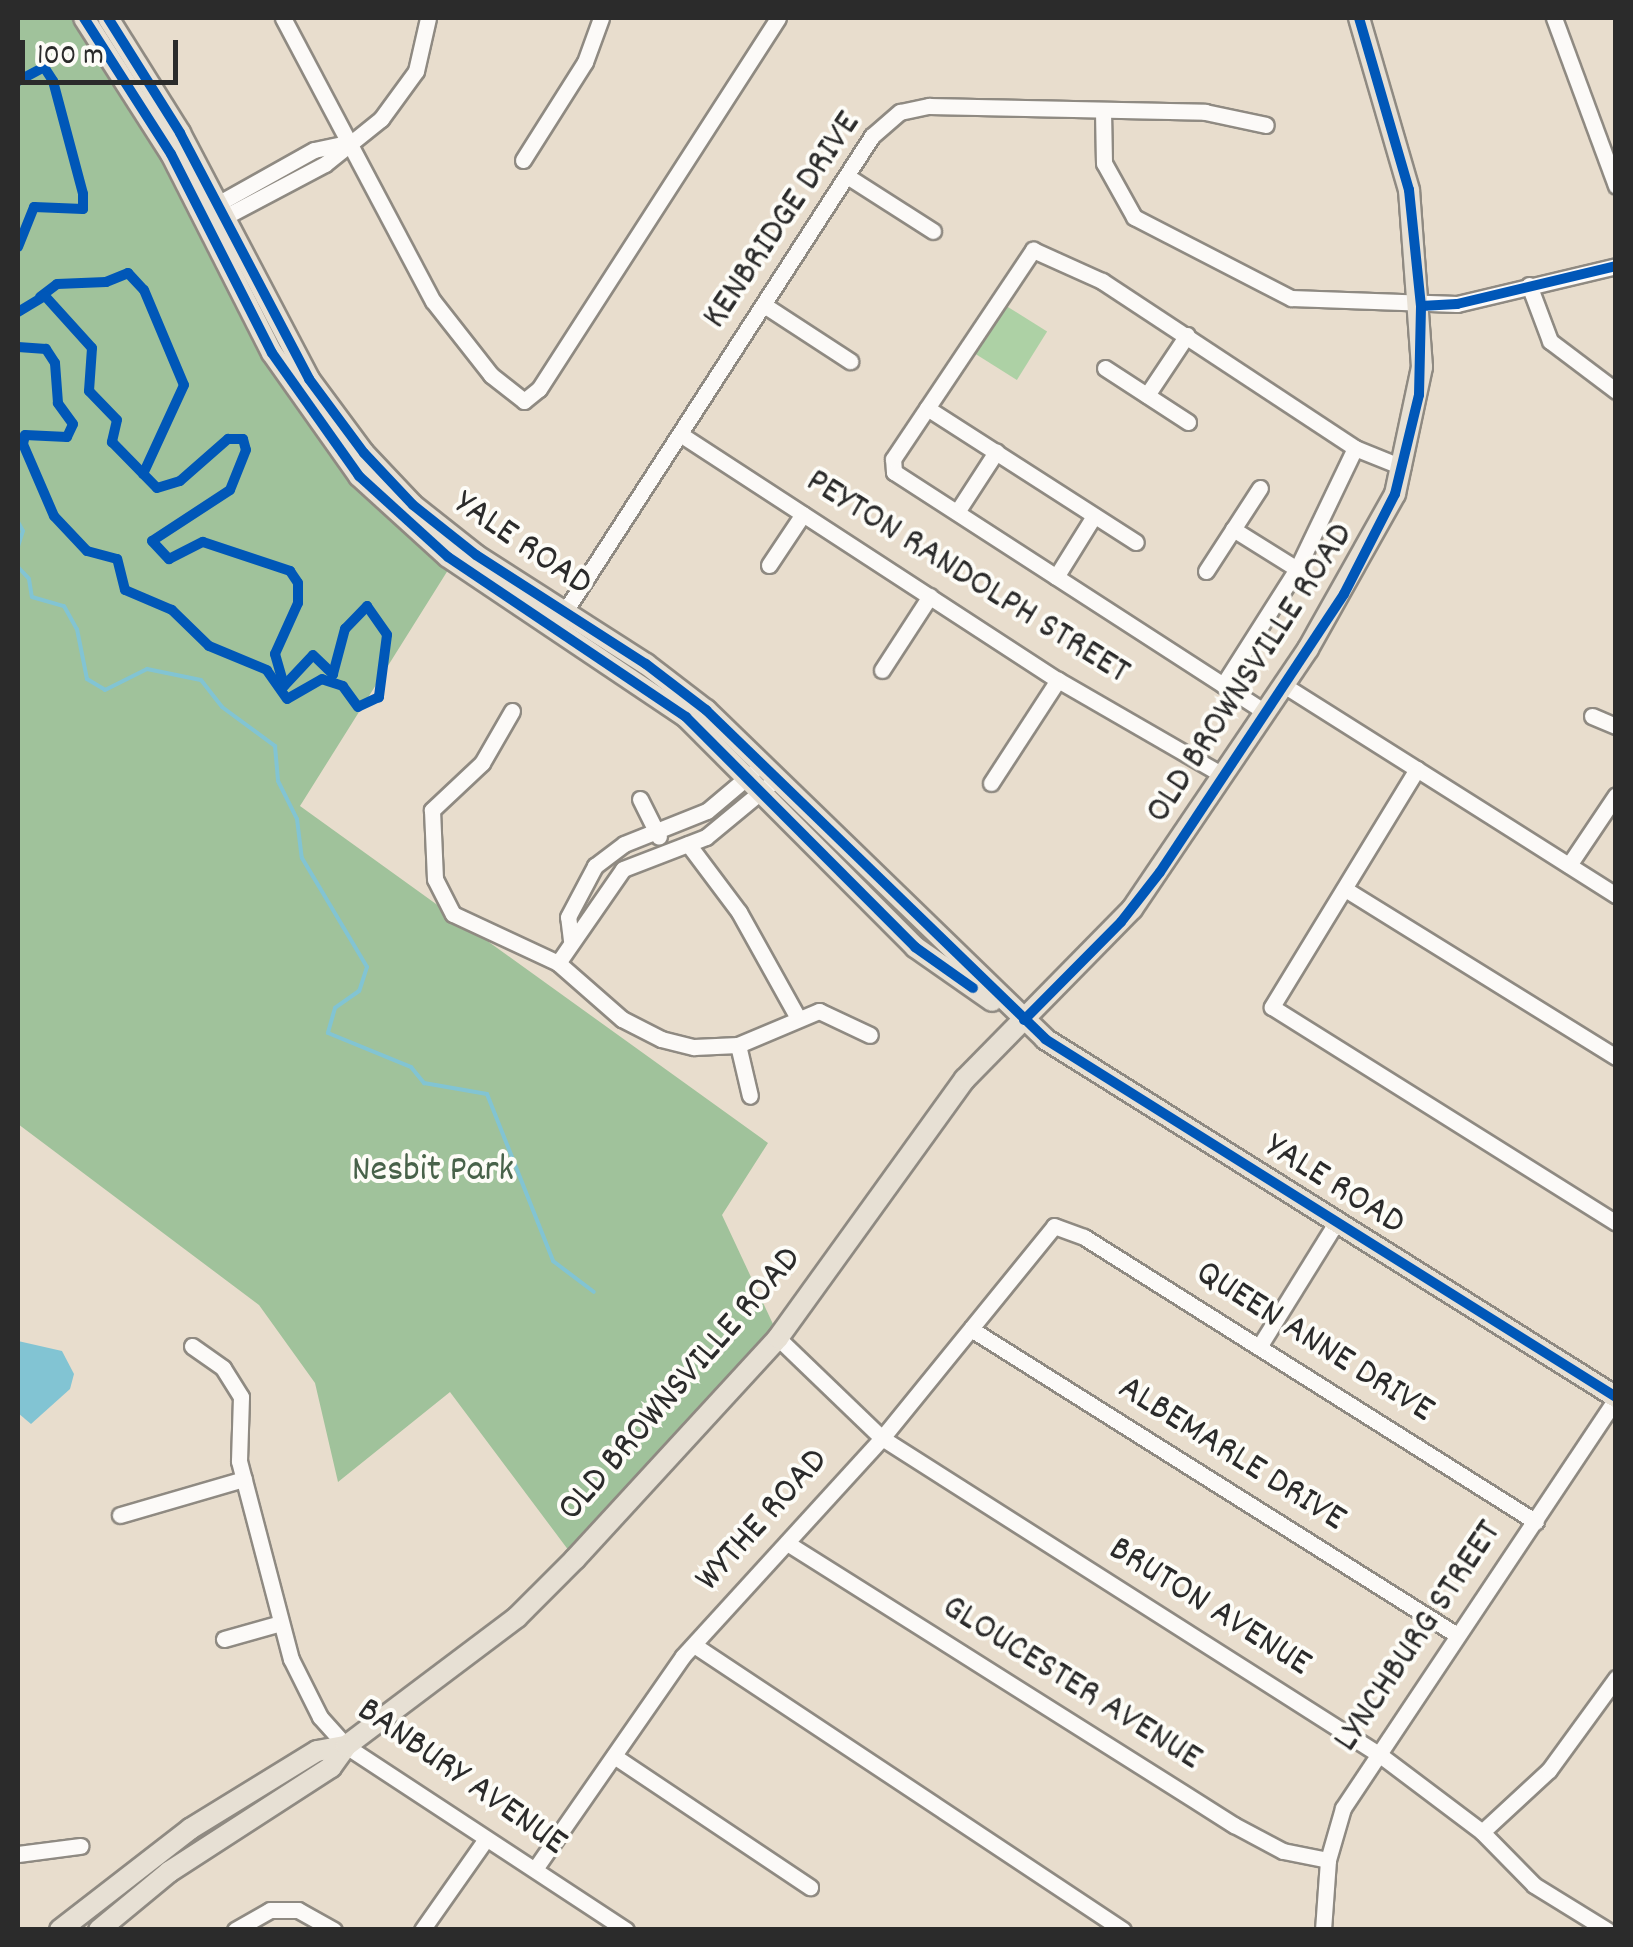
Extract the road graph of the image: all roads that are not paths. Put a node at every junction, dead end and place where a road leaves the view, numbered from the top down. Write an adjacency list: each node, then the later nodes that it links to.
1 (84, 18): 15 (main road, YALE ROAD)
2 (108, 18): 15 (main road, YALE ROAD)
3 (283, 18): 11 (street)
4 (428, 18): 11 (street)
5 (602, 18): 12 (street)
6 (778, 18): 11 (street)
7 (1359, 18): 20 (main road, OLD BROWNSVILLE ROAD)
8 (1554, 18): 14 (street)
9 (1103, 111): 10 (street, KENBRIDGE DRIVE); 13 (street, KENBRIDGE DRIVE); 20 (street)
10 (1266, 125)
11 (347, 143): 15 (street)
12 (523, 160)
13 (847, 176): 16 (street); 19 (street, KENBRIDGE DRIVE)
14 (1616, 186)
15 (212, 216): 43 (main road, YALE ROAD)
16 (933, 232)
17 (1616, 266): 18 (street)
18 (1529, 285): 20 (street); 24 (street)
19 (764, 306): 22 (street); 28 (street, KENBRIDGE DRIVE)
20 (1421, 306): 31 (main road, OLD BROWNSVILLE ROAD)
21 (1187, 335): 25 (street); 26 (street); 29 (street)
22 (850, 361)
23 (1105, 368): 25 (street)
24 (1616, 391)
25 (1147, 395): 27 (street)
26 (927, 408): 30 (street); 33 (street)
27 (1188, 422)
28 (680, 434): 34 (street, PEYTON RANDOLPH STREET); 43 (street, KENBRIDGE DRIVE)
29 (1355, 448): 31 (street); 39 (street)
30 (996, 452): 33 (street); 35 (street)
31 (1402, 467): 46 (main road, OLD BROWNSVILLE ROAD)
32 (1260, 488): 36 (street)
33 (957, 512): 41 (street)
34 (803, 514): 38 (street); 42 (street, PEYTON RANDOLPH STREET)
35 (1094, 516): 37 (street); 41 (street)
36 (1233, 528): 39 (street); 40 (street)
37 (1136, 542)
38 (769, 564)
39 (1297, 569): 47 (street)
40 (1206, 571)
41 (1056, 577): 47 (street)
42 (930, 596): 44 (street); 45 (street, PEYTON RANDOLPH STREET)
43 (560, 619): 54 (main road, YALE ROAD)
44 (882, 670)
45 (1058, 680): 53 (street, PEYTON RANDOLPH STREET); 55 (street)
46 (1282, 684): 49 (main road, OLD BROWNSVILLE ROAD); 52 (street)
47 (1223, 685): 49 (street)
48 (512, 711): 65 (street)
49 (1265, 712): 53 (main road, OLD BROWNSVILLE ROAD)
50 (1592, 716): 51 (street)
51 (1616, 726)
52 (1418, 769): 61 (street); 62 (street)
53 (1221, 774): 67 (main road, OLD BROWNSVILLE ROAD)
54 (762, 777): 58 (street); 59 (street); 67 (main road, YALE ROAD)
55 (991, 784)
56 (1616, 795): 61 (street)
57 (640, 799): 58 (street)
58 (656, 832): 60 (street); 64 (street)
59 (688, 844): 60 (street); 66 (street)
60 (666, 850): 64 (street)
61 (1569, 865): 63 (street)
62 (1346, 889): 70 (street); 73 (street)
63 (1616, 895)
64 (571, 940): 65 (street)
65 (558, 963): 69 (street)
66 (797, 1016): 68 (street); 69 (street)
67 (1024, 1020): 72 (main road, YALE ROAD); 76 (main road, OLD BROWNSVILLE ROAD)
68 (870, 1036)
69 (738, 1045): 71 (street)
70 (1616, 1057)
71 (750, 1096)
72 (1336, 1223): 78 (street); 79 (main road, YALE ROAD)
73 (1616, 1224)
74 (1054, 1226): 75 (street, WYTHE ROAD); 78 (street, QUEEN ANNE DRIVE)
75 (971, 1329): 80 (street, WYTHE ROAD); 86 (street, ALBEMARLE DRIVE)
76 (778, 1338): 80 (street, BRUTON AVENUE); 90 (main road, OLD BROWNSVILLE ROAD)
77 (192, 1346): 81 (street, BANBURY AVENUE)
78 (1259, 1346): 83 (street, QUEEN ANNE DRIVE)
79 (1616, 1398): 83 (street, LYNCHBURG STREET)
80 (882, 1438): 84 (street, WYTHE ROAD); 91 (street, BRUTON AVENUE)
81 (244, 1479): 82 (street); 85 (street, BANBURY AVENUE)
82 (120, 1515)
83 (1536, 1522): 86 (street, LYNCHBURG STREET)
84 (787, 1544): 88 (street, WYTHE ROAD); 97 (street, GLOUCESTER AVENUE)
85 (281, 1623): 87 (street); 90 (street, BANBURY AVENUE)
86 (1458, 1635): 91 (street, LYNCHBURG STREET)
87 (224, 1639)
88 (694, 1645): 92 (street, WYTHE ROAD); 106 (street)
89 (1616, 1678): 93 (street)
90 (346, 1746): 94 (street, BANBURY AVENUE); 100 (main road); 101 (main road)
91 (1380, 1755): 93 (street, BRUTON AVENUE); 97 (street, LYNCHBURG STREET)
92 (614, 1756): 98 (street, WYTHE ROAD); 99 (street)
93 (1482, 1832): 108 (street, BRUTON AVENUE)
94 (486, 1839): 98 (street, BANBURY AVENUE); 104 (street)
95 (80, 1846): 96 (street)
96 (18, 1854)
97 (1328, 1860): 107 (street, LYNCHBURG STREET)
98 (534, 1869): 105 (street, BANBURY AVENUE)
99 (810, 1887)
100 (60, 1930)
101 (99, 1930)
102 (235, 1930): 103 (street)
103 (334, 1930)
104 (422, 1930)
105 (626, 1930)
106 (1123, 1930)
107 (1323, 1930)
108 (1607, 1930)

